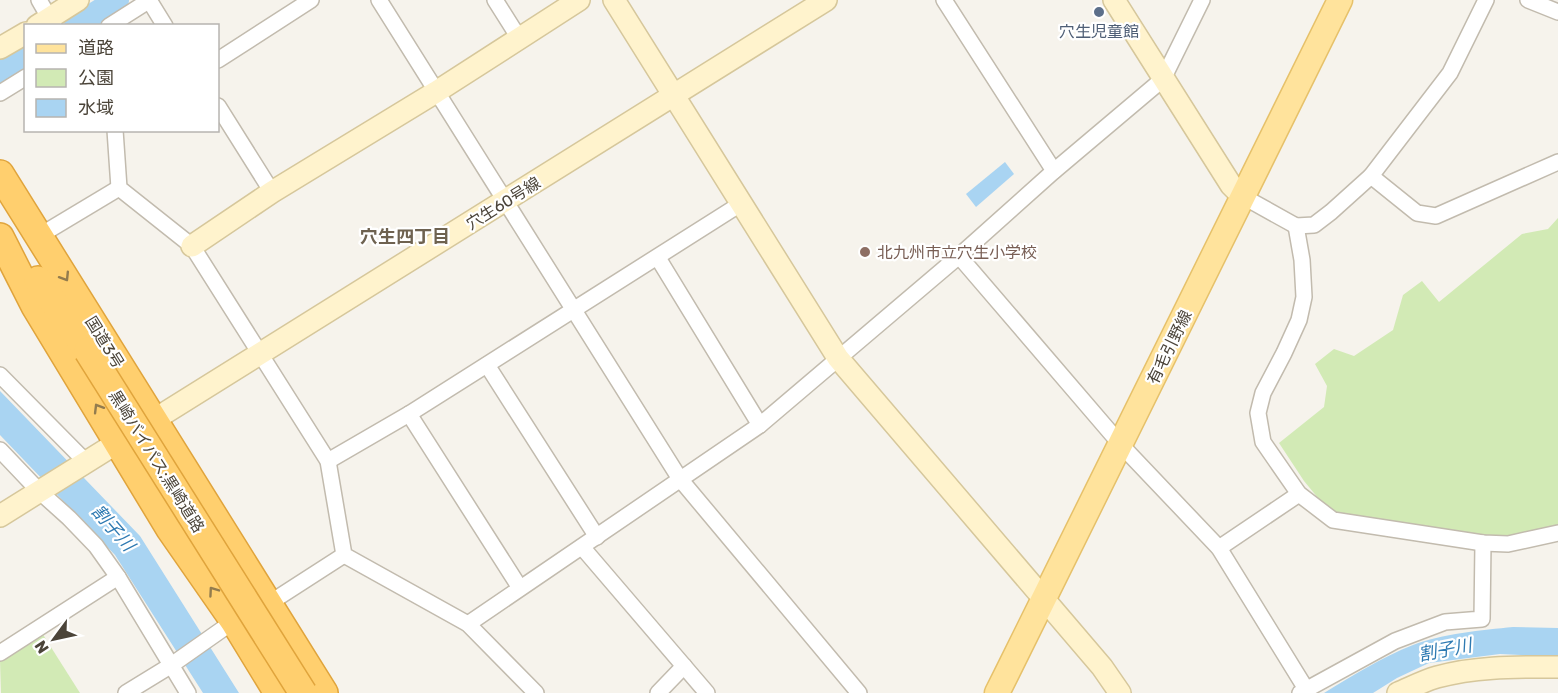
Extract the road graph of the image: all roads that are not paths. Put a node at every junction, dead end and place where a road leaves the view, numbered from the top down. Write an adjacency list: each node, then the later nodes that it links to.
1 (78, 0): 16 (street)
2 (149, 0): 17 (street); 18 (street)
3 (311, 0): 22 (street)
4 (379, 0): 25 (street)
5 (495, 0): 20 (street)
6 (579, 0): 20 (street)
7 (614, 0): 27 (street)
8 (826, 0): 27 (street, 穴生60号線)
9 (944, 0): 31 (street)
10 (1114, 0): 24 (street)
11 (1202, 0): 24 (street)
12 (1340, 0): 36 (main road, 有毛引野線)
13 (1486, 0): 33 (street)
14 (1528, 0): 15 (street)
15 (1558, 12)
16 (46, 19)
17 (112, 24)
18 (164, 24)
19 (24, 34): 21 (street)
20 (519, 38): 25 (street)
21 (0, 48)
22 (219, 59)
23 (24, 78): 26 (street)
24 (1162, 79): 31 (street); 36 (street)
25 (436, 92): 35 (street); 37 (street)
26 (0, 93)
27 (674, 96): 37 (street, 穴生60号線); 38 (street)
28 (219, 108): 35 (street)
29 (115, 132): 34 (street)
30 (1558, 162): 33 (street)
31 (1053, 171): 43 (street)
32 (0, 174): 40 (highway, 国道3号)
33 (1371, 176): 39 (street)
34 (119, 188): 40 (street); 41 (street)
35 (272, 192): 41 (street)
36 (1242, 196): 39 (street); 54 (main road, 有毛引野線)
37 (506, 201): 45 (street); 46 (street, 穴生60号線)
38 (742, 203): 44 (street); 47 (street)
39 (1296, 226): 60 (street)
40 (39, 236): 51 (highway, 国道3号, one-way to 51)
41 (192, 246): 46 (street)
42 (2, 247): 53 (highway, one-way to 42); 82 (highway, 黒崎バイパス;黒崎道路, bridge)
43 (958, 256): 47 (street); 54 (street)
44 (658, 258): 45 (street); 52 (street)
45 (574, 311): 48 (street); 58 (street)
46 (260, 353): 51 (street, 穴生60号線); 56 (street)
47 (838, 358): 52 (street); 70 (street)
48 (487, 366): 50 (street); 63 (street)
49 (0, 375): 57 (street)
50 (410, 414): 56 (street); 69 (street)
51 (153, 421): 53 (street, 穴生60号線); 71 (highway, 国道3号)
52 (760, 425): 58 (street)
53 (118, 443): 57 (street, 穴生60号線); 72 (highway, one-way to 53)
54 (1122, 446): 66 (street); 70 (main road, 有毛引野線)
55 (0, 450): 59 (street)
56 (328, 461): 67 (street)
57 (83, 463): 59 (street, 穴生60号線)
58 (680, 479): 63 (street); 87 (street)
59 (43, 489): 61 (street, 穴生60号線); 68 (street)
60 (1299, 494): 64 (street); 66 (street)
61 (0, 516)
62 (1558, 533): 64 (street)
63 (597, 537): 65 (street)
64 (1483, 543): 78 (street)
65 (582, 547): 69 (street); 76 (street)
66 (1219, 548): 78 (street)
67 (344, 555): 71 (street); 73 (street)
68 (118, 577): 74 (street); 75 (street)
69 (520, 588): 73 (street)
70 (1044, 599): 88 (main road, 有毛引野線); 89 (street)
71 (268, 604): 83 (highway, 国道3号)
72 (234, 621): 75 (street); 81 (highway)
73 (468, 624): 84 (street)
74 (0, 653)
75 (172, 664): 79 (street); 80 (street)
76 (684, 666): 85 (street); 86 (street)
77 (1558, 667): 90 (street)
78 (1303, 691)
79 (126, 693)
80 (188, 693)
81 (278, 693)
82 (303, 693)
83 (324, 693)
84 (536, 693)
85 (658, 693)
86 (707, 693)
87 (858, 693)
88 (997, 693)
89 (1120, 693)
90 (1398, 693)

